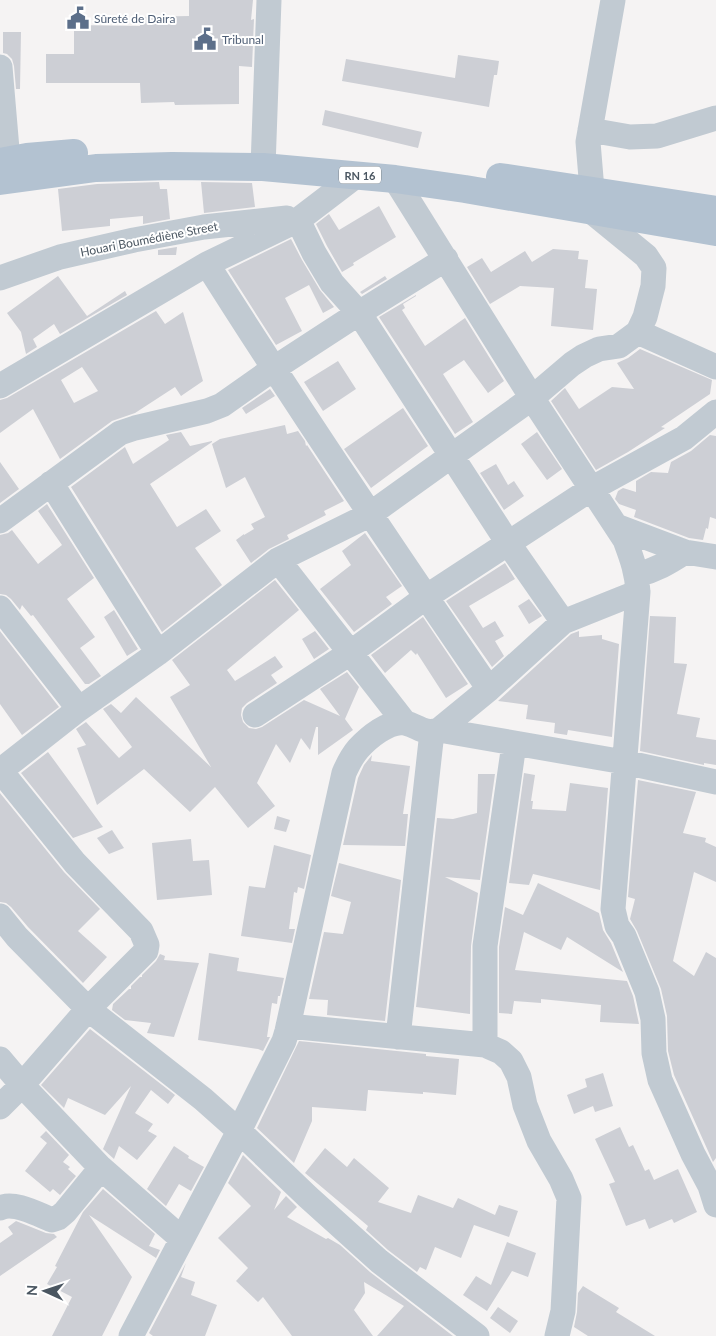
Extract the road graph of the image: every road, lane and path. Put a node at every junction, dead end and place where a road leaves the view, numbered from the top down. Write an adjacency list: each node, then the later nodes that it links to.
1 (269, 0): 6 (street)
2 (614, 0): 5 (street)
3 (0, 68): 7 (street)
4 (716, 118): 5 (street)
5 (590, 130): 10 (street)
6 (263, 158): 7 (main road, RN 16); 8 (main road, RN 16); 10 (main road, RN 16)
7 (3, 168)
8 (357, 175): 9 (main road, RN 16); 12 (street)
9 (395, 179): 10 (main road, RN 16); 14 (street)
10 (592, 201): 11 (main road, RN 16); 13 (main road, RN 16); 18 (street)
11 (716, 210)
12 (300, 218): 15 (street); 16 (street, Houari Boumédiène Street); 17 (street)
13 (716, 232)
14 (446, 259): 17 (street); 22 (street)
15 (206, 264): 20 (street); 21 (street)
16 (0, 278)
17 (359, 313): 20 (street); 24 (street)
18 (638, 332): 19 (street); 22 (street)
19 (716, 367)
20 (273, 369): 25 (street); 27 (street)
21 (0, 386)
22 (532, 398): 24 (street); 26 (street)
23 (716, 412): 26 (street)
24 (451, 456): 27 (street); 30 (street)
25 (51, 483): 28 (street); 38 (street)
26 (592, 489): 29 (street); 30 (street)
27 (370, 515): 33 (street); 35 (street)
28 (0, 521)
29 (616, 526): 31 (street); 34 (street)
30 (508, 543): 35 (street); 37 (street)
31 (685, 552): 32 (street); 34 (street)
32 (716, 557)
33 (278, 560): 38 (street); 39 (street)
34 (637, 584): 37 (street); 46 (street)
35 (426, 597): 39 (street); 40 (street)
36 (0, 608): 41 (street)
37 (563, 622): 40 (street)
38 (158, 653): 41 (street)
39 (350, 653): 42 (street); 43 (street)
40 (489, 690): 44 (street)
41 (79, 709): 47 (street)
42 (255, 715)
43 (405, 723): 44 (street); 51 (street)
44 (435, 731): 45 (street); 52 (street)
45 (514, 744): 46 (street); 53 (street)
46 (624, 762): 48 (street); 59 (street)
47 (0, 771): 50 (street)
48 (716, 782)
49 (0, 916): 50 (street)
50 (88, 1009): 55 (street); 57 (street)
51 (288, 1026): 52 (street); 57 (street)
52 (398, 1037): 53 (street)
53 (485, 1046): 64 (street)
54 (0, 1059): 55 (street)
55 (22, 1085): 56 (street); 58 (street)
56 (0, 1107)
57 (239, 1131): 61 (street); 63 (street)
58 (101, 1168): 60 (street); 61 (street)
59 (716, 1205)
60 (0, 1208)
61 (182, 1239): 62 (street)
62 (131, 1336)
63 (477, 1336)
64 (557, 1336)

